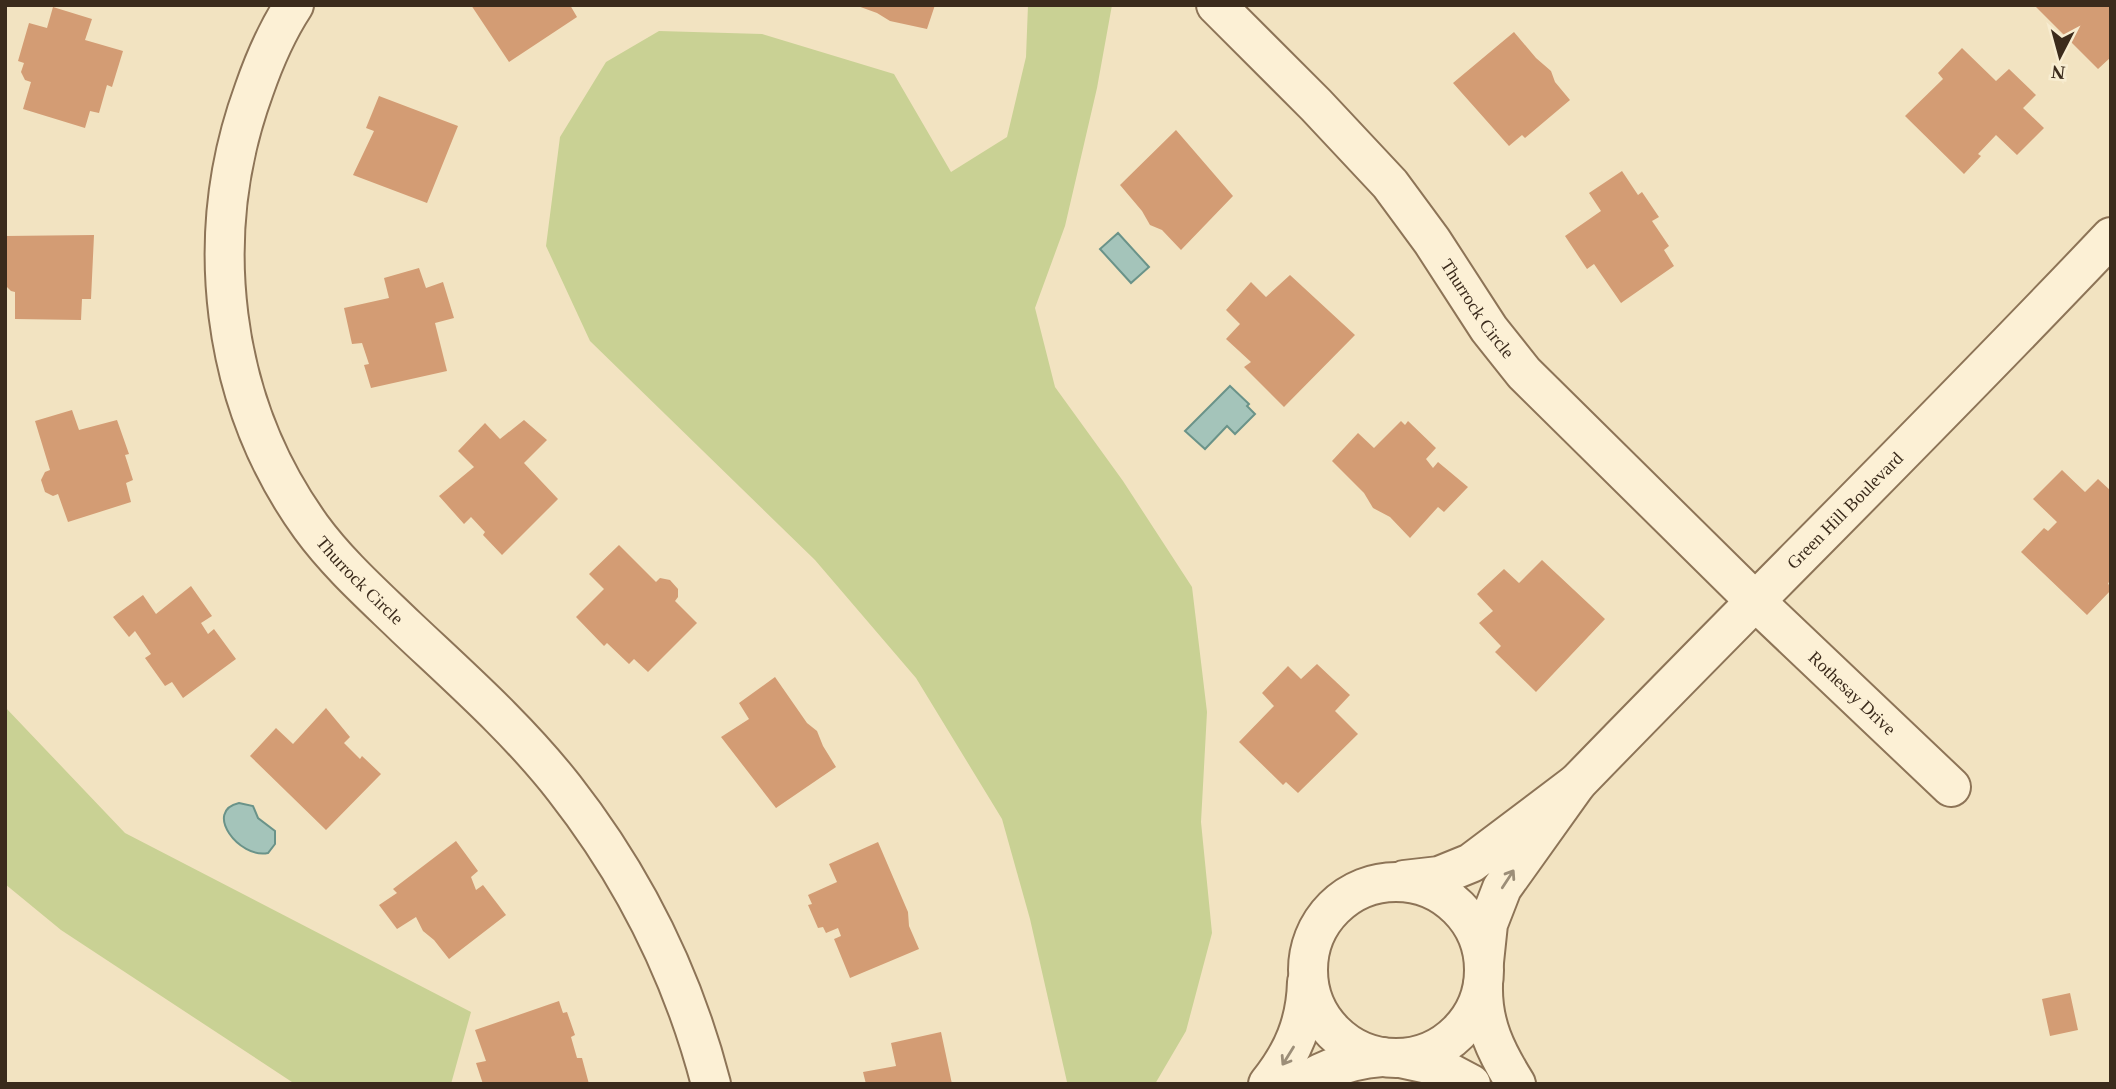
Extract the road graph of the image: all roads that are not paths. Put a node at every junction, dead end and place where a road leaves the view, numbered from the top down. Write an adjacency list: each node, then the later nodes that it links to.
1 (294, 5): 11 (street, Thurrock Circle)
2 (1216, 5): 4 (street, Thurrock Circle)
3 (2111, 237): 4 (street, Green Hill Boulevard)
4 (1754, 600): 5 (street, Green Hill Boulevard); 6 (street, Rothesay Drive)
5 (1577, 783): 7 (street, Green Hill Boulevard); 8 (street, Green Hill Boulevard, one-way to 5)
6 (1951, 787)
7 (1387, 883): 8 (street); 9 (street)
8 (1483, 973): 10 (street); 15 (street, Green Hill Boulevard)
9 (1308, 976): 10 (street); 12 (street, one-way to 12)
10 (1391, 1057): 13 (street); 14 (street)
11 (711, 1084)
12 (1268, 1084)
13 (1301, 1084)
14 (1471, 1084)
15 (1516, 1084)

